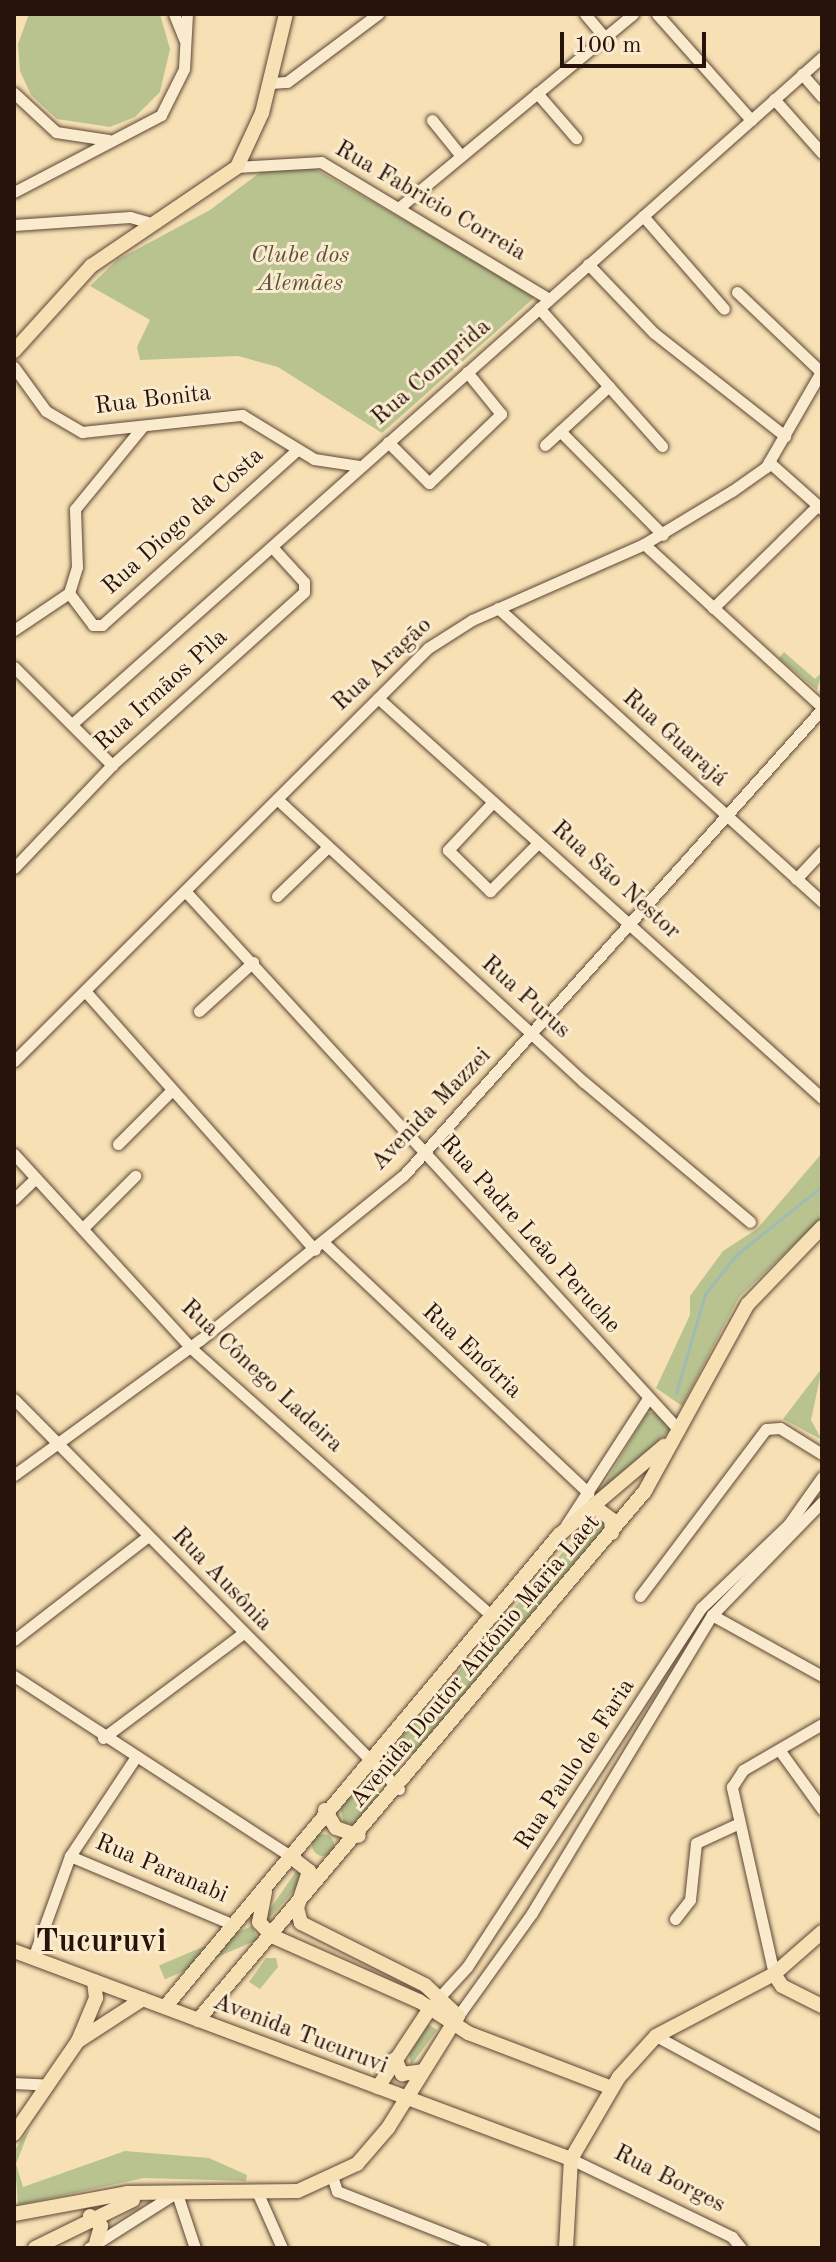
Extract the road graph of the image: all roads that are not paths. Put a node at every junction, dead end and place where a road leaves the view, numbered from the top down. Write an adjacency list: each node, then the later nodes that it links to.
1 (174, 14): 9 (street)
2 (187, 14): 9 (street)
3 (286, 14): 12 (main road)
4 (378, 14): 12 (street)
5 (585, 14): 8 (street)
6 (633, 14): 8 (street)
7 (657, 14): 18 (street)
8 (604, 37): 14 (street)
9 (185, 43): 21 (street)
10 (822, 57): 11 (street, Rua Comprida)
11 (802, 74): 15 (street); 16 (street, Rua Comprida)
12 (271, 83): 25 (main road)
13 (14, 93): 19 (street)
14 (537, 93): 20 (street); 23 (street)
15 (822, 97)
16 (774, 99): 18 (street, Rua Comprida); 22 (street)
17 (432, 120): 23 (street)
18 (751, 120): 28 (street, Rua Comprida)
19 (71, 137): 21 (street); 24 (street)
20 (576, 138)
21 (114, 139): 24 (street)
22 (822, 153)
23 (461, 156): 27 (street)
24 (73, 161): 26 (street)
25 (237, 167): 27 (street, Rua Fabricio Correia); 29 (main road)
26 (14, 192)
27 (401, 206): 33 (street, Rua Fabricio Correia)
28 (643, 216): 31 (street, Rua Comprida); 35 (street)
29 (151, 223): 30 (street); 36 (main road)
30 (14, 225)
31 (588, 264): 33 (street, Rua Comprida); 44 (street)
32 (737, 292): 39 (street)
33 (549, 299): 34 (street, Rua Comprida)
34 (539, 308): 40 (street, Rua Comprida); 41 (street)
35 (724, 309)
36 (43, 319): 37 (main road); 38 (main road)
37 (14, 351)
38 (14, 366): 42 (street, Rua Bonita)
39 (821, 371): 44 (street, Rua Aragão)
40 (467, 372): 45 (street, Rua Comprida); 45 (street)
41 (609, 386): 43 (street); 47 (street)
42 (143, 426): 48 (street, Rua Bonita); 55 (street)
43 (560, 431): 46 (street); 52 (street)
44 (785, 436): 49 (street, Rua Aragão)
45 (388, 442): 50 (street, Rua Comprida)
46 (545, 445)
47 (662, 446)
48 (296, 451): 50 (street, Rua Bonita); 55 (street, Rua Diogo da Costa)
49 (769, 462): 51 (street); 52 (street, Rua Aragão)
50 (360, 466): 54 (street, Rua Comprida)
51 (820, 507): 57 (street)
52 (663, 535): 53 (street, Rua Aragão)
53 (644, 544): 56 (street, Rua Aragão); 57 (street)
54 (272, 547): 62 (street, Rua Comprida); 63 (street, Rua Irmãos Pìla)
55 (69, 593): 58 (street)
56 (498, 608): 60 (street, Rua Aragão); 66 (street, Rua Guarajá)
57 (713, 608): 61 (street)
58 (14, 630)
59 (14, 667): 62 (street)
60 (378, 698): 64 (street, Rua Aragão); 65 (street, Rua São Nestor)
61 (822, 708): 66 (street, Avenida Mazzei)
62 (72, 724): 63 (street)
63 (112, 765): 70 (street, Rua Irmãos Pìla)
64 (277, 799): 68 (street, Rua Purus); 72 (street, Rua Aragão)
65 (493, 802): 67 (street, Rua São Nestor); 67 (street)
66 (727, 816): 71 (street, Rua Guarajá); 75 (street, Avenida Mazzei)
67 (538, 843): 75 (street, Rua São Nestor)
68 (328, 847): 73 (street); 79 (street, Rua Purus)
69 (822, 851): 71 (street)
70 (16, 861)
71 (796, 879): 74 (street, Rua Guarajá)
72 (186, 892): 76 (street, Rua Padre Leão Peruche); 77 (street, Rua Aragão)
73 (277, 896)
74 (822, 902)
75 (630, 925): 79 (street, Avenida Mazzei); 82 (street, Rua São Nestor)
76 (253, 962): 78 (street); 85 (street, Rua Padre Leão Peruche)
77 (85, 991): 80 (street, Rua Aragão); 81 (street, Rua Enótria)
78 (199, 1011)
79 (533, 1034): 85 (street, Avenida Mazzei); 89 (street, Rua Purus)
80 (14, 1061)
81 (172, 1090): 83 (street); 92 (street, Rua Enótria)
82 (822, 1098)
83 (118, 1144)
84 (14, 1154): 87 (street, Rua Cônego Ladeira)
85 (425, 1154): 92 (street, Avenida Mazzei); 95 (street, Rua Padre Leão Peruche)
86 (135, 1176): 91 (street)
87 (36, 1178): 88 (street); 91 (street, Rua Cônego Ladeira)
88 (14, 1199)
89 (750, 1222)
90 (822, 1227): 96 (main road, Avenida Doutor Antônio Maria Laet)
91 (83, 1228): 93 (street, Rua Cônego Ladeira)
92 (319, 1247): 93 (street, Avenida Mazzei); 101 (street, Rua Enótria)
93 (191, 1348): 97 (street, Avenida Mazzei); 107 (street, Rua Cônego Ladeira)
94 (14, 1399): 97 (street, Rua Ausônia)
95 (647, 1400): 96 (street, Rua Padre Leão Peruche); 101 (street, Avenida Doutor Antônio Maria Laet)
96 (677, 1432): 101 (main road, Avenida Doutor Antônio Maria Laet); 103 (main road, Avenida Doutor Antônio Maria Laet)
97 (59, 1443): 99 (street, Avenida Mazzei); 104 (street, Rua Ausônia)
98 (822, 1454): 105 (street)
99 (14, 1475)
100 (822, 1477): 120 (street, Rua Paulo de Faria)
101 (592, 1500): 103 (main road); 107 (main road, Avenida Doutor Antônio Maria Laet)
102 (822, 1502): 106 (street, Rua Paulo de Faria)
103 (612, 1533): 117 (main road, Avenida Doutor Antônio Maria Laet)
104 (148, 1536): 108 (street, Rua Ausônia); 109 (street)
105 (640, 1596)
106 (712, 1615): 111 (street); 122 (street, Rua Paulo de Faria)
107 (493, 1617): 116 (main road, Avenida Doutor Antônio Maria Laet)
108 (242, 1634): 113 (street); 116 (street, Rua Ausônia)
109 (14, 1640)
110 (14, 1676): 113 (street)
111 (822, 1676)
112 (822, 1724): 114 (street)
113 (103, 1738): 115 (street)
114 (780, 1751): 118 (street); 121 (street)
115 (135, 1758): 124 (street); 125 (street)
116 (367, 1760): 117 (street, Rua Ausônia); 119 (main road, Avenida Doutor Antônio Maria Laet)
117 (400, 1789): 123 (main road, Avenida Doutor Antônio Maria Laet)
118 (822, 1809)
119 (325, 1810): 123 (main road); 125 (main road, Avenida Doutor Antônio Maria Laet)
120 (562, 1825): 122 (street); 137 (street, Rua Paulo de Faria)
121 (735, 1825): 128 (street); 134 (street)
122 (578, 1835): 141 (street, Rua Paulo de Faria)
123 (359, 1836): 127 (main road, Avenida Doutor Antônio Maria Laet)
124 (70, 1856): 129 (street, Rua Paranabi); 133 (street)
125 (290, 1856): 126 (main road, Avenida Doutor Antônio Maria Laet); 127 (main road, Avenida Doutor Antônio Maria Laet)
126 (266, 1888): 129 (main road, Avenida Doutor Antônio Maria Laet); 131 (main road)
127 (297, 1908): 131 (main road, Avenida Doutor Antônio Maria Laet); 137 (main road)
128 (675, 1919)
129 (234, 1925): 139 (main road, Avenida Doutor Antônio Maria Laet)
130 (822, 1932): 134 (main road)
131 (272, 1936): 137 (main road); 140 (main road, Avenida Doutor Antônio Maria Laet)
132 (14, 1951): 133 (main road, Avenida Tucuruvi)
133 (33, 1958): 135 (main road, Avenida Tucuruvi)
134 (774, 1974): 138 (main road); 142 (main road)
135 (94, 1981): 136 (main road, Avenida Tucuruvi); 143 (main road)
136 (143, 1999): 139 (main road, Avenida Tucuruvi); 143 (main road)
137 (435, 2002): 141 (main road); 144 (main road, Rua Paulo de Faria)
138 (818, 2004)
139 (165, 2007): 140 (main road, Avenida Tucuruvi)
140 (198, 2020): 148 (main road, Avenida Tucuruvi)
141 (456, 2020): 145 (main road, Rua Paulo de Faria); 149 (main road)
142 (656, 2036): 149 (main road); 151 (street)
143 (78, 2041): 147 (main road)
144 (395, 2059): 145 (main road); 148 (main road, Rua Paulo de Faria)
145 (423, 2071): 150 (main road, Rua Paulo de Faria)
146 (14, 2083): 147 (street)
147 (48, 2085): 152 (main road)
148 (378, 2087): 150 (main road, Avenida Tucuruvi)
149 (612, 2088): 153 (main road)
150 (406, 2098): 153 (main road, Avenida Tucuruvi); 154 (main road, Rua Paulo de Faria)
151 (822, 2126)
152 (14, 2134)
153 (571, 2159): 160 (street, Rua Borges); 165 (main road)
154 (333, 2179): 156 (main road); 164 (street)
155 (172, 2194): 156 (main road); 157 (main road); 158 (main road); 159 (street); 162 (street)
156 (259, 2196): 163 (street)
157 (14, 2214)
158 (90, 2216): 159 (main road); 161 (main road)
159 (93, 2245)
160 (737, 2246)
161 (35, 2248)
162 (195, 2248)
163 (282, 2248)
164 (482, 2248)
165 (566, 2248)

